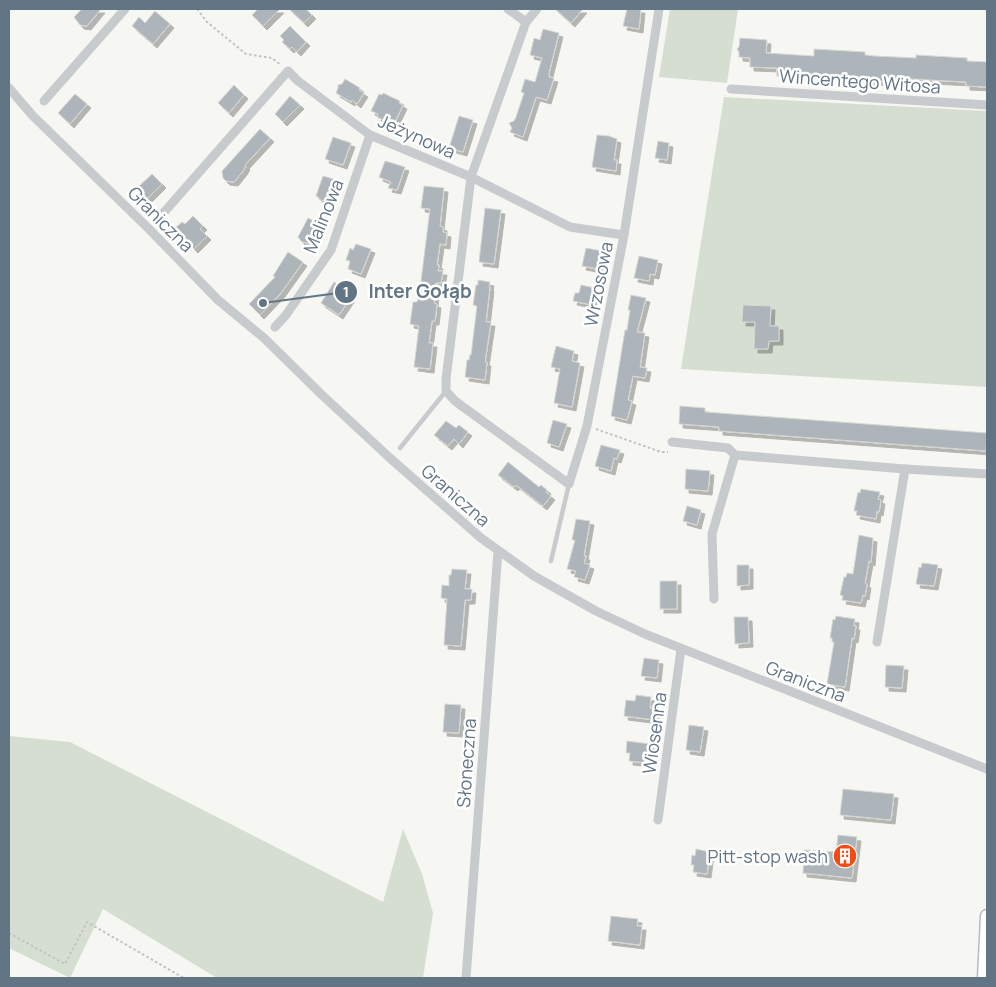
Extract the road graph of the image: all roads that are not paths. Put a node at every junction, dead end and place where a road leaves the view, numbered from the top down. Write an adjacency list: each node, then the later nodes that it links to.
1 (125, 9): 8 (street)
2 (508, 9): 5 (street)
3 (537, 9): 5 (street)
4 (659, 9): 13 (street, Wrzosowa)
5 (526, 22): 11 (street)
6 (9, 88): 22 (street, Graniczna)
7 (731, 89): 9 (street, Wincentego Witosa)
8 (44, 101)
9 (987, 105)
10 (370, 135): 11 (street, Jeżynowa); 12 (street, Jeżynowa); 14 (street, Malinowa)
11 (471, 177): 13 (street, Jeżynowa); 15 (street)
12 (160, 218)
13 (624, 234): 21 (street, Wrzosowa)
14 (275, 327)
15 (446, 391): 17 (lane); 21 (street)
16 (672, 442): 18 (street)
17 (400, 448)
18 (735, 455): 19 (street); 24 (street)
19 (905, 469): 20 (street); 25 (street)
20 (987, 474)
21 (569, 484): 23 (lane, Wrzosowa)
22 (498, 551): 26 (street, Graniczna); 30 (street, Słoneczna)
23 (551, 561)
24 (714, 599)
25 (877, 642)
26 (682, 649): 27 (street, Graniczna); 28 (street, Wiosenna)
27 (987, 769)
28 (658, 820)
29 (987, 916): 31 (street)
30 (466, 978)
31 (984, 978)

